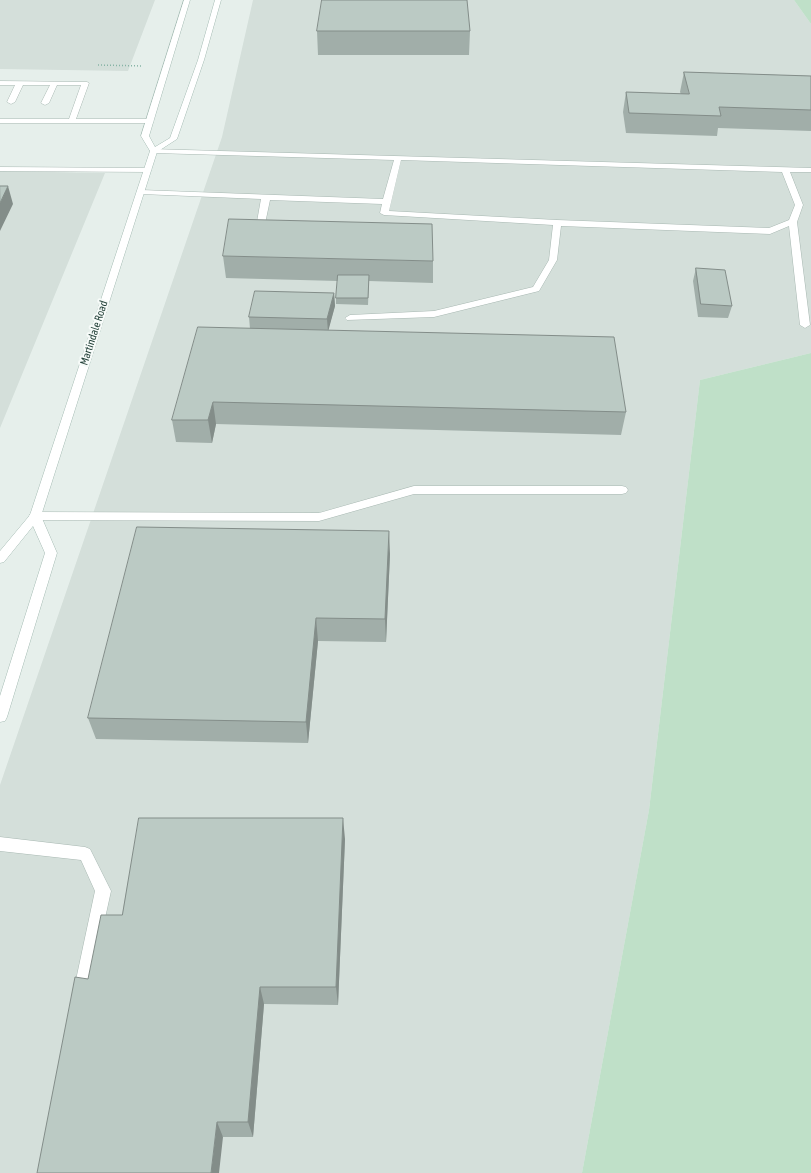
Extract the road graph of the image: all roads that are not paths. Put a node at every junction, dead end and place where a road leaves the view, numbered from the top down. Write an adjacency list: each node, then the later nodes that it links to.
1 (187, 0): 10 (main road)
2 (218, 0): 11 (main road)
3 (0, 83): 4 (main road)
4 (20, 83): 5 (main road); 6 (main road)
5 (55, 83): 7 (main road); 9 (main road)
6 (11, 102)
7 (45, 103)
8 (2, 119): 9 (main road)
9 (72, 121): 10 (main road)
10 (150, 121): 11 (main road)
11 (154, 151): 12 (main road); 14 (main road, Martindale Road)
12 (398, 158): 15 (main road); 19 (main road)
13 (0, 169): 14 (main road)
14 (148, 170): 17 (main road, Martindale Road)
15 (785, 170): 16 (main road); 20 (main road)
16 (811, 170)
17 (141, 192): 18 (main road); 26 (main road, Martindale Road)
18 (266, 197): 19 (main road); 22 (main road)
19 (387, 202): 21 (main road)
20 (793, 222): 21 (main road); 24 (main road)
21 (556, 223): 23 (main road)
22 (259, 233)
23 (350, 318)
24 (805, 325)
25 (622, 490): 26 (main road)
26 (35, 516): 27 (main road, Martindale Road); 28 (main road)
27 (0, 559)
28 (0, 717)
29 (0, 844): 30 (main road)
30 (79, 1005)

